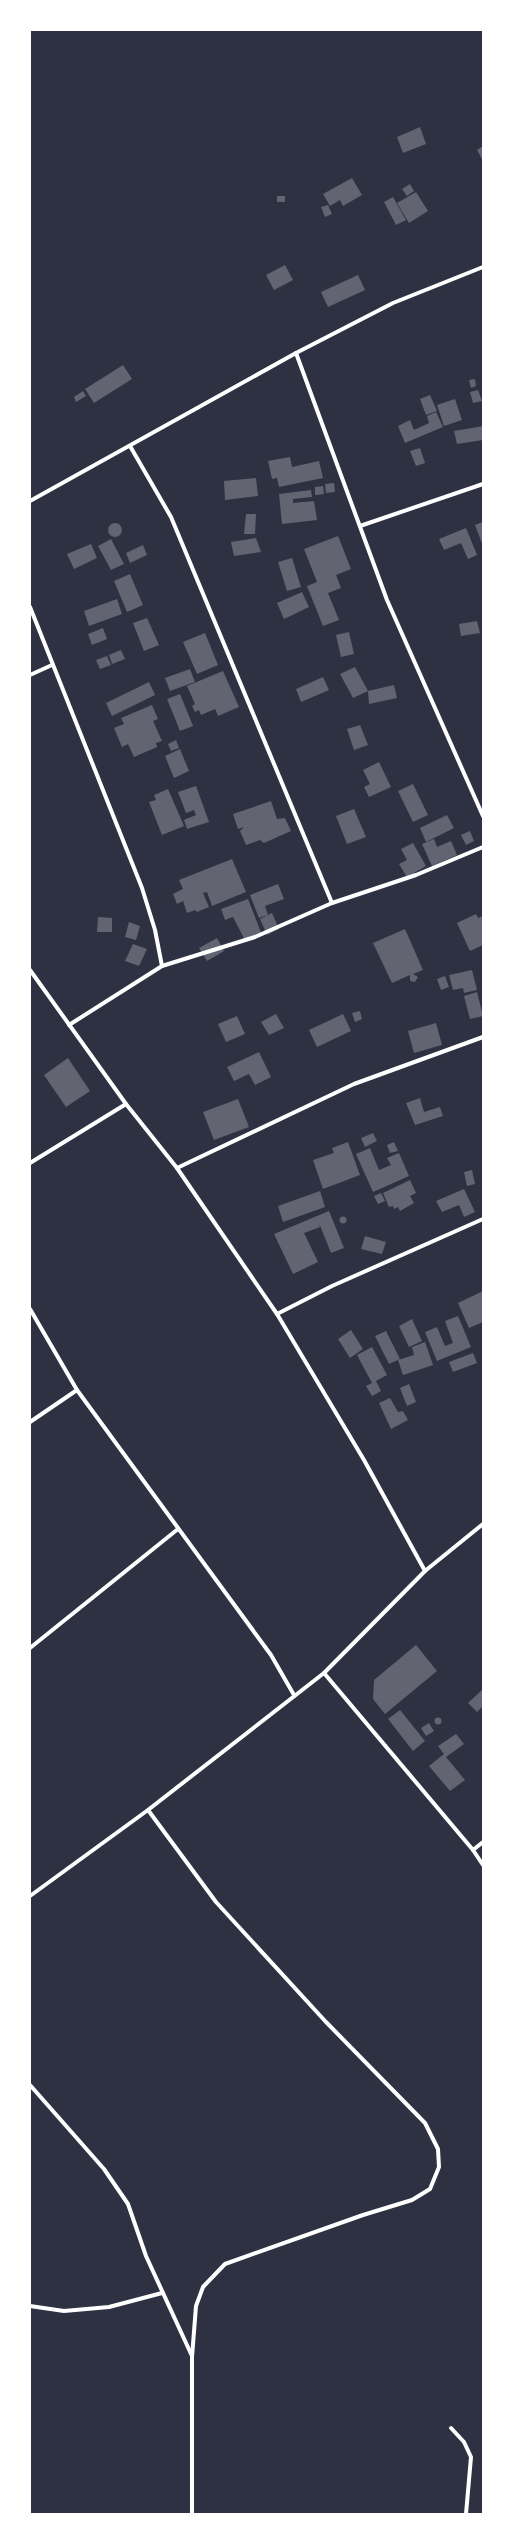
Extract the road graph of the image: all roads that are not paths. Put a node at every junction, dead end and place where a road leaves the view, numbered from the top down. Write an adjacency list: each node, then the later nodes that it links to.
1 (483, 267): 2 (street)
2 (296, 353): 3 (street); 6 (street)
3 (130, 446): 5 (street); 12 (street)
4 (483, 484): 6 (street)
5 (30, 501)
6 (360, 526): 10 (street)
7 (30, 607): 8 (street)
8 (52, 665): 9 (street); 13 (street)
9 (30, 675)
10 (483, 816)
11 (483, 847): 12 (street)
12 (332, 903): 13 (street)
13 (162, 966): 15 (street)
14 (30, 970): 15 (street)
15 (69, 1025): 17 (street)
16 (483, 1038): 19 (street)
17 (126, 1104): 18 (street); 19 (street)
18 (30, 1163)
19 (177, 1168): 22 (street)
20 (483, 1220): 22 (street)
21 (30, 1309): 23 (street)
22 (277, 1314): 27 (street)
23 (77, 1390): 24 (street); 26 (street)
24 (30, 1422)
25 (483, 1524): 27 (street)
26 (178, 1529): 28 (street); 30 (street)
27 (425, 1571): 29 (street)
28 (30, 1648)
29 (324, 1673): 30 (street); 33 (street)
30 (294, 1695): 31 (street)
31 (148, 1810): 35 (street); 39 (street)
32 (483, 1842): 33 (street)
33 (474, 1850): 34 (street)
34 (483, 1864)
35 (30, 1896)
36 (30, 2085): 37 (street)
37 (162, 2293): 38 (street); 39 (street)
38 (30, 2306)
39 (192, 2357): 41 (street)
40 (451, 2428): 42 (street)
41 (192, 2514)
42 (466, 2514)

